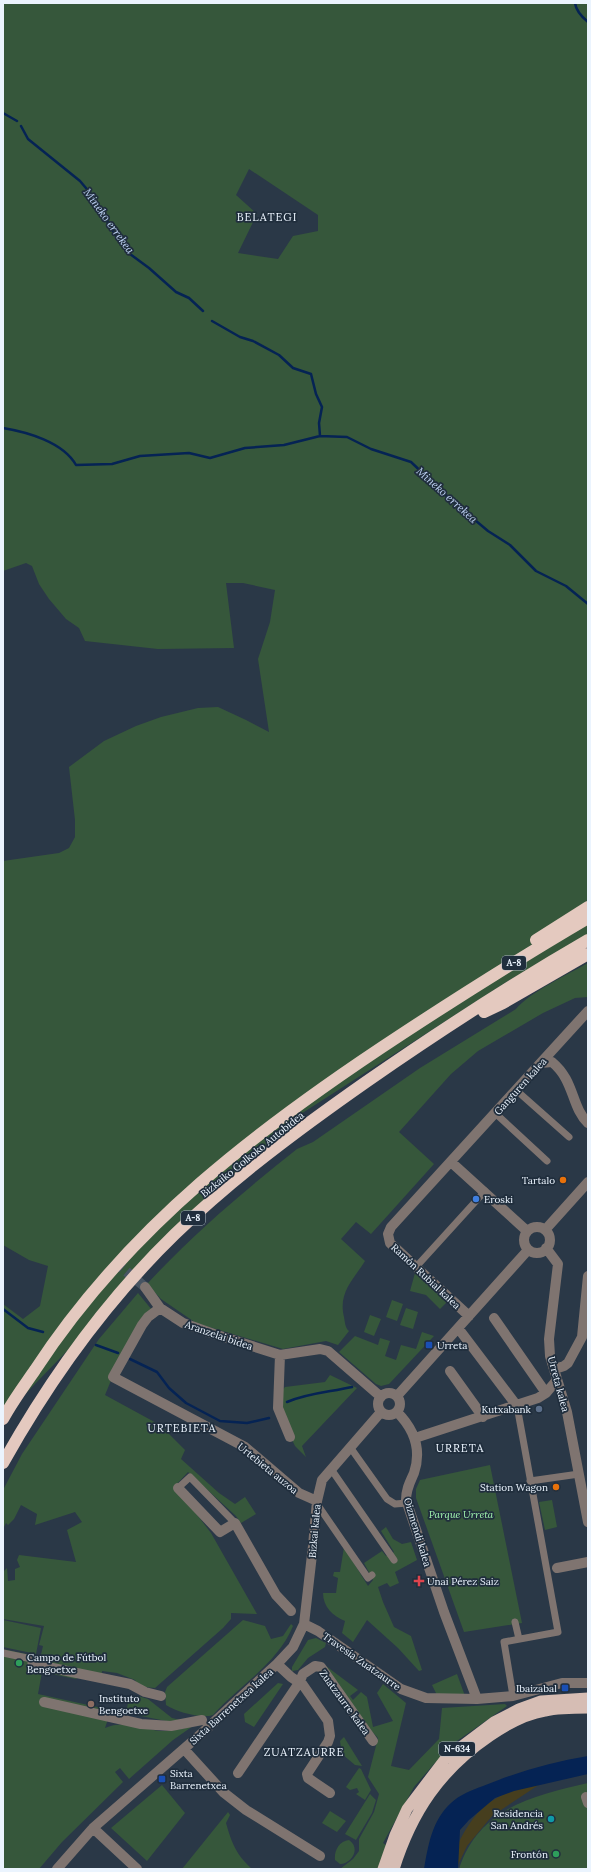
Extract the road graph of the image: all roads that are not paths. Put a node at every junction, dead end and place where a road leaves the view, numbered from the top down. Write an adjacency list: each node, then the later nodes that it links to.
1 (588, 907): 5 (highway)
2 (588, 918): 5 (highway, Bizkaiko Golkoko Autobidea / A-8)
3 (588, 940): 7 (highway, Bizkaiko Golkoko Autobidea / A-8)
4 (588, 954): 7 (highway)
5 (441, 1009): 39 (highway, Bizkaiko Golkoko Autobidea / A-8)
6 (588, 1011): 8 (street, Ganguren kalea)
7 (442, 1030): 43 (highway, Bizkaiko Golkoko Autobidea / A-8)
8 (541, 1063): 9 (street, Ganguren kalea); 11 (street)
9 (516, 1090): 10 (street, Ganguren kalea); 12 (street)
10 (495, 1113): 13 (street); 14 (street, Ganguren kalea)
11 (588, 1123)
12 (569, 1136)
13 (547, 1161)
14 (451, 1162): 16 (street); 21 (street, Ramón Rubial kalea)
15 (588, 1182): 17 (street)
16 (485, 1191): 18 (street); 21 (street)
17 (545, 1230): 18 (street); 19 (street)
18 (527, 1231): 20 (street)
19 (546, 1248): 20 (street); 29 (street, Urreta kalea)
20 (528, 1250): 25 (street)
21 (416, 1267): 25 (street, Ramón Rubial kalea)
22 (588, 1276): 29 (street)
23 (145, 1287): 24 (street, Aranzelai bidea)
24 (160, 1308): 28 (street, Aranzelai bidea); 48 (street, Urtebieta auzoa)
25 (469, 1316): 27 (street)
26 (494, 1318): 32 (street)
27 (458, 1328): 33 (street); 35 (street)
28 (280, 1355): 34 (street, Aranzelai bidea); 40 (street)
29 (554, 1369): 31 (street, Urreta kalea)
30 (450, 1371): 38 (street)
31 (558, 1380): 32 (street); 45 (street, Urreta kalea)
32 (546, 1393): 35 (street)
33 (397, 1396): 34 (street); 37 (street)
34 (381, 1397): 36 (street)
35 (517, 1406): 38 (street); 46 (street)
36 (381, 1412): 37 (street); 42 (street, Bizkai kalea)
37 (397, 1412): 41 (street, Oizmendi kalea)
38 (483, 1417): 41 (street)
39 (3, 1419)
40 (290, 1437)
41 (415, 1438): 49 (street, Oizmendi kalea)
42 (350, 1447): 44 (street, Bizkai kalea); 49 (street)
43 (3, 1464)
44 (331, 1470): 48 (street, Bizkai kalea); 52 (street)
45 (579, 1474): 46 (street); 50 (street, Urreta kalea)
46 (530, 1481): 59 (street)
47 (178, 1488): 51 (street); 51 (street)
48 (317, 1502): 55 (street); 58 (street, Bizkai kalea)
49 (407, 1503): 68 (street, Oizmendi kalea)
50 (588, 1522)
51 (234, 1523): 56 (street)
52 (394, 1560)
53 (588, 1562): 54 (street)
54 (557, 1568)
55 (372, 1575)
56 (291, 1611)
57 (515, 1622): 59 (street)
58 (304, 1624): 62 (street, Bizkai kalea); 68 (street, Travesía Zuatzaurre)
59 (519, 1639): 66 (street)
60 (3, 1653): 61 (street)
61 (38, 1665): 65 (street)
62 (280, 1666): 63 (street); 74 (street, Sixta Barrenetxea kalea)
63 (299, 1683): 73 (street, Zuatzaurre kalea); 75 (street, Zuatzaurre kalea); 76 (street)
64 (588, 1683): 66 (street, Travesía Zuatzaurre)
65 (161, 1696)
66 (512, 1696): 68 (street, Travesía Zuatzaurre); 71 (street)
67 (588, 1698): 71 (highway, N-634)
68 (477, 1699)
69 (44, 1702): 72 (street, Sixta Barrenetxea kalea)
70 (588, 1708): 82 (highway, N-634)
71 (519, 1710): 81 (highway, N-634)
72 (202, 1720)
73 (373, 1741)
74 (184, 1749): 77 (street, Sixta Barrenetxea kalea); 78 (street, Sixta Barrenetxea kalea)
75 (238, 1773)
76 (330, 1793)
77 (93, 1828): 79 (street, Sixta Barrenetxea kalea); 80 (street)
78 (320, 1856)
79 (57, 1869)
80 (137, 1869)
81 (383, 1869)
82 (394, 1869)

